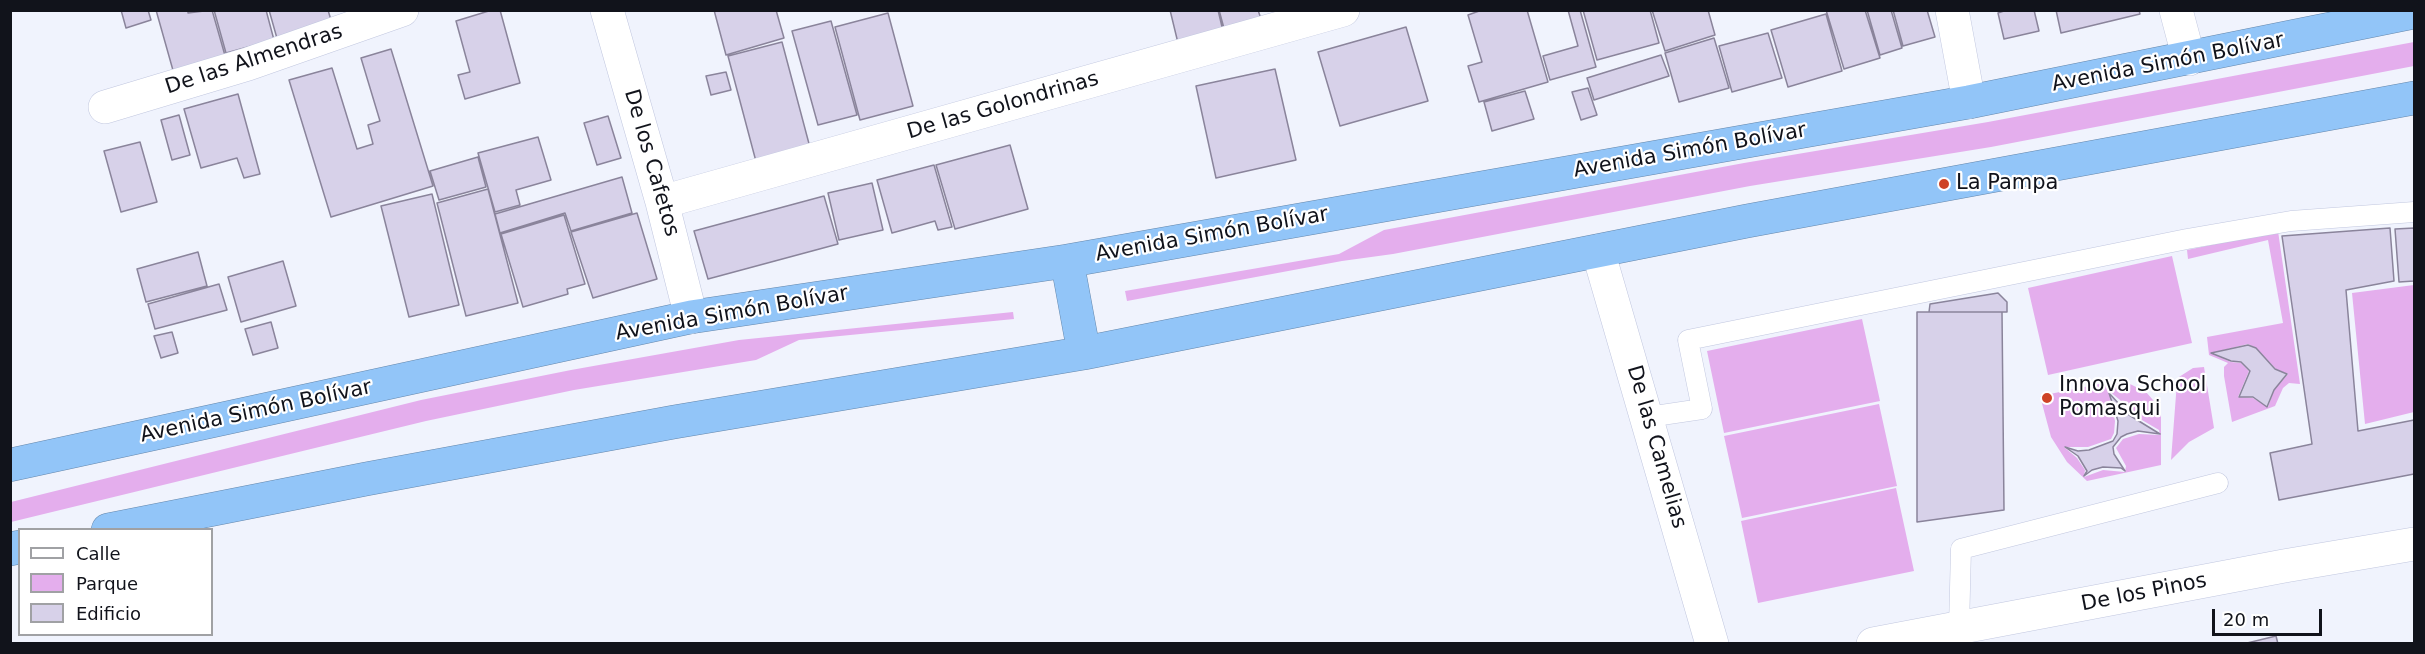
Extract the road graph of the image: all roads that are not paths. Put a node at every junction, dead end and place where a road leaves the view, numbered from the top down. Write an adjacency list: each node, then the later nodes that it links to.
1 (402, 10): 11 (street, De las Almendras)
2 (607, 10): 12 (street, De los Cafetos)
3 (1343, 10): 7 (street, De las Golondrinas)
4 (1952, 10): 10 (street)
5 (2176, 10): 8 (street)
6 (2415, 12): 8 (highway, Avenida Simón Bolívar)
7 (1297, 17): 12 (street, De las Golondrinas)
8 (2189, 59): 10 (highway, Avenida Simón Bolívar)
9 (2415, 98): 14 (highway)
10 (1969, 102): 15 (highway, Avenida Simón Bolívar)
11 (105, 107)
12 (662, 202): 16 (street, De los Cafetos)
13 (2415, 212): 18 (lane)
14 (1598, 251): 17 (highway); 18 (street, De las Camelias)
15 (1067, 261): 16 (highway, Avenida Simón Bolívar); 17 (highway)
16 (692, 317): 19 (highway, Avenida Simón Bolívar)
17 (1084, 353): 21 (highway)
18 (1648, 417): 24 (street, De las Camelias)
19 (10, 465)
20 (2218, 483): 23 (lane)
21 (118, 528)
22 (2415, 544): 23 (street, De los Pinos)
23 (1959, 628): 25 (street, De los Pinos)
24 (1712, 644)
25 (1873, 644)

